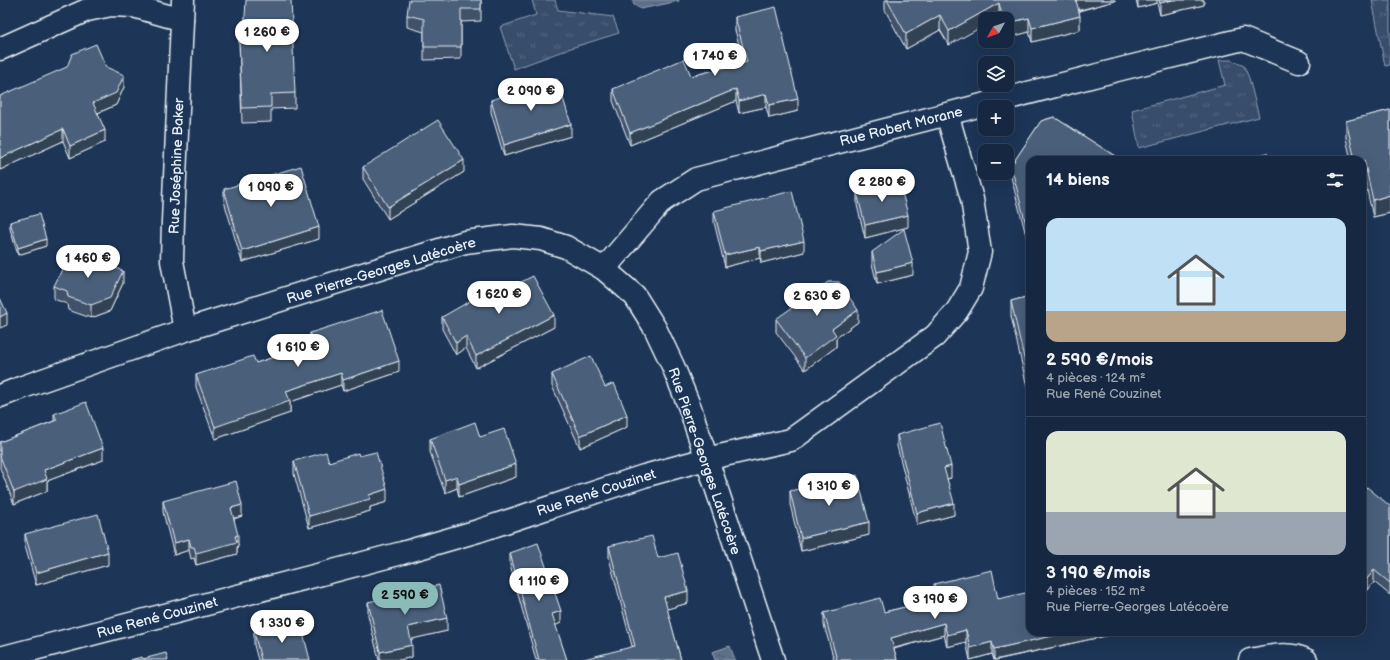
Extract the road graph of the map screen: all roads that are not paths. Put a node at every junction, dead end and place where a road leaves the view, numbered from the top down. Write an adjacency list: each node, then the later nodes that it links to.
1 (183, 9): 2 (street); 6 (street, Rue Joséphine Baker)
2 (0, 49)
3 (1299, 62): 4 (street, Rue Robert Morane)
4 (947, 114): 5 (street, Rue Robert Morane); 8 (street, Rue René Couzinet)
5 (604, 269): 6 (street, Rue Pierre-Georges Latécoère); 8 (street, Rue Pierre-Georges Latécoère)
6 (186, 330): 7 (street, Rue Pierre-Georges Latécoère)
7 (0, 396)
8 (706, 459): 9 (street, Rue René Couzinet); 10 (street, Rue Pierre-Georges Latécoère)
9 (0, 658)
10 (773, 660)
11 (1250, 660): 12 (street)
12 (1306, 660)

